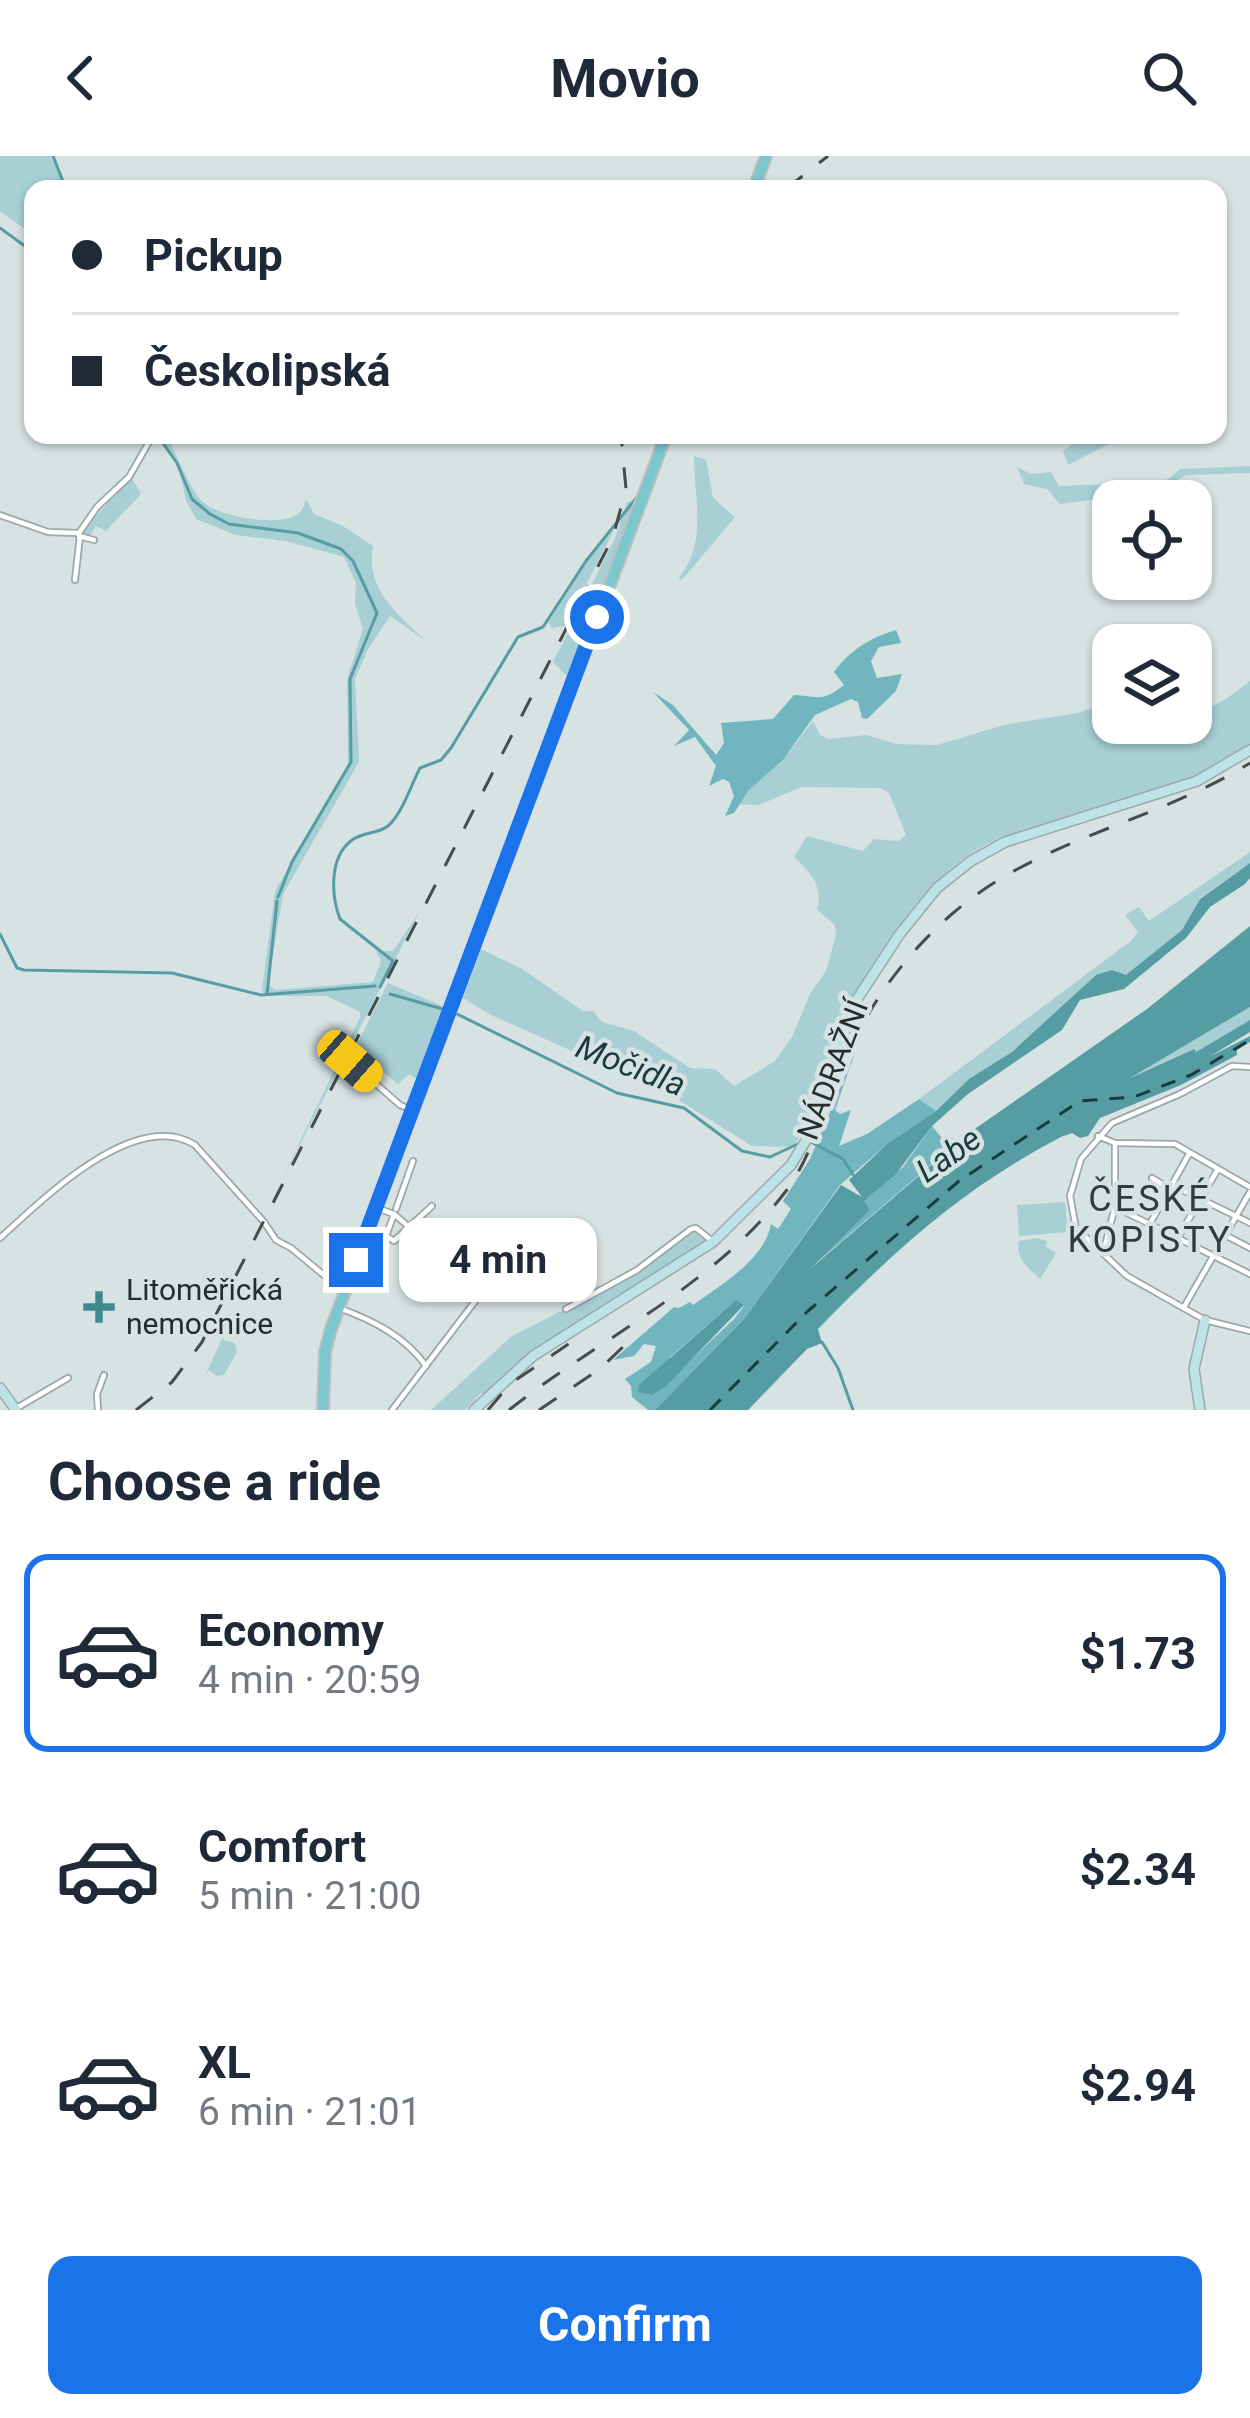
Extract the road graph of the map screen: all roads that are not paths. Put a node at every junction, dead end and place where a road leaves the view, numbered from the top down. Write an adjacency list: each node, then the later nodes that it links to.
1 (148, 444): 4 (street)
2 (663, 444): 10 (main road)
3 (0, 515): 4 (street)
4 (77, 536): 5 (street); 6 (street)
5 (94, 540)
6 (75, 580)
7 (1250, 749): 33 (main road, NÁDRAŽNÍ)
8 (350, 1061): 10 (street)
9 (1250, 1067): 11 (street)
10 (413, 1110): 15 (main road)
11 (1098, 1136): 12 (street); 36 (street)
12 (1115, 1143): 13 (street); 24 (street)
13 (1190, 1152): 16 (street); 19 (street)
14 (413, 1161): 17 (street)
15 (391, 1169): 17 (street); 23 (main road)
16 (1218, 1169): 20 (street); 21 (street)
17 (409, 1173): 25 (street)
18 (1152, 1178): 19 (street)
19 (1171, 1187): 21 (street); 27 (street)
20 (1250, 1190): 26 (street)
21 (1200, 1198): 26 (street); 31 (street)
22 (432, 1206): 29 (street)
23 (376, 1208): 25 (street); 39 (main road)
24 (1115, 1208): 27 (street); 36 (street)
25 (395, 1212): 29 (street); 29 (street)
26 (1236, 1216): 28 (street); 30 (street)
27 (1151, 1222): 31 (street)
28 (1250, 1223)
29 (411, 1227): 34 (street)
30 (1225, 1235): 35 (street); 37 (street)
31 (1179, 1236): 37 (street)
32 (0, 1238): 39 (street)
33 (713, 1241): 43 (street); 54 (main road, NÁDRAŽNÍ)
34 (430, 1246)
35 (1250, 1248)
36 (1103, 1253): 41 (street)
37 (1214, 1255): 38 (street); 41 (street)
38 (1250, 1274)
39 (344, 1292): 42 (main road)
40 (476, 1300): 46 (street)
41 (1184, 1307): 44 (street)
42 (339, 1308): 46 (street); 52 (main road)
43 (566, 1310)
44 (1205, 1320): 45 (street); 55 (main road)
45 (1250, 1331)
46 (426, 1366): 53 (street)
47 (104, 1376): 51 (street)
48 (68, 1378): 50 (street)
49 (1, 1392): 50 (main road)
50 (15, 1409)
51 (98, 1410)
52 (322, 1410)
53 (392, 1410)
54 (474, 1410)
55 (1201, 1410)

